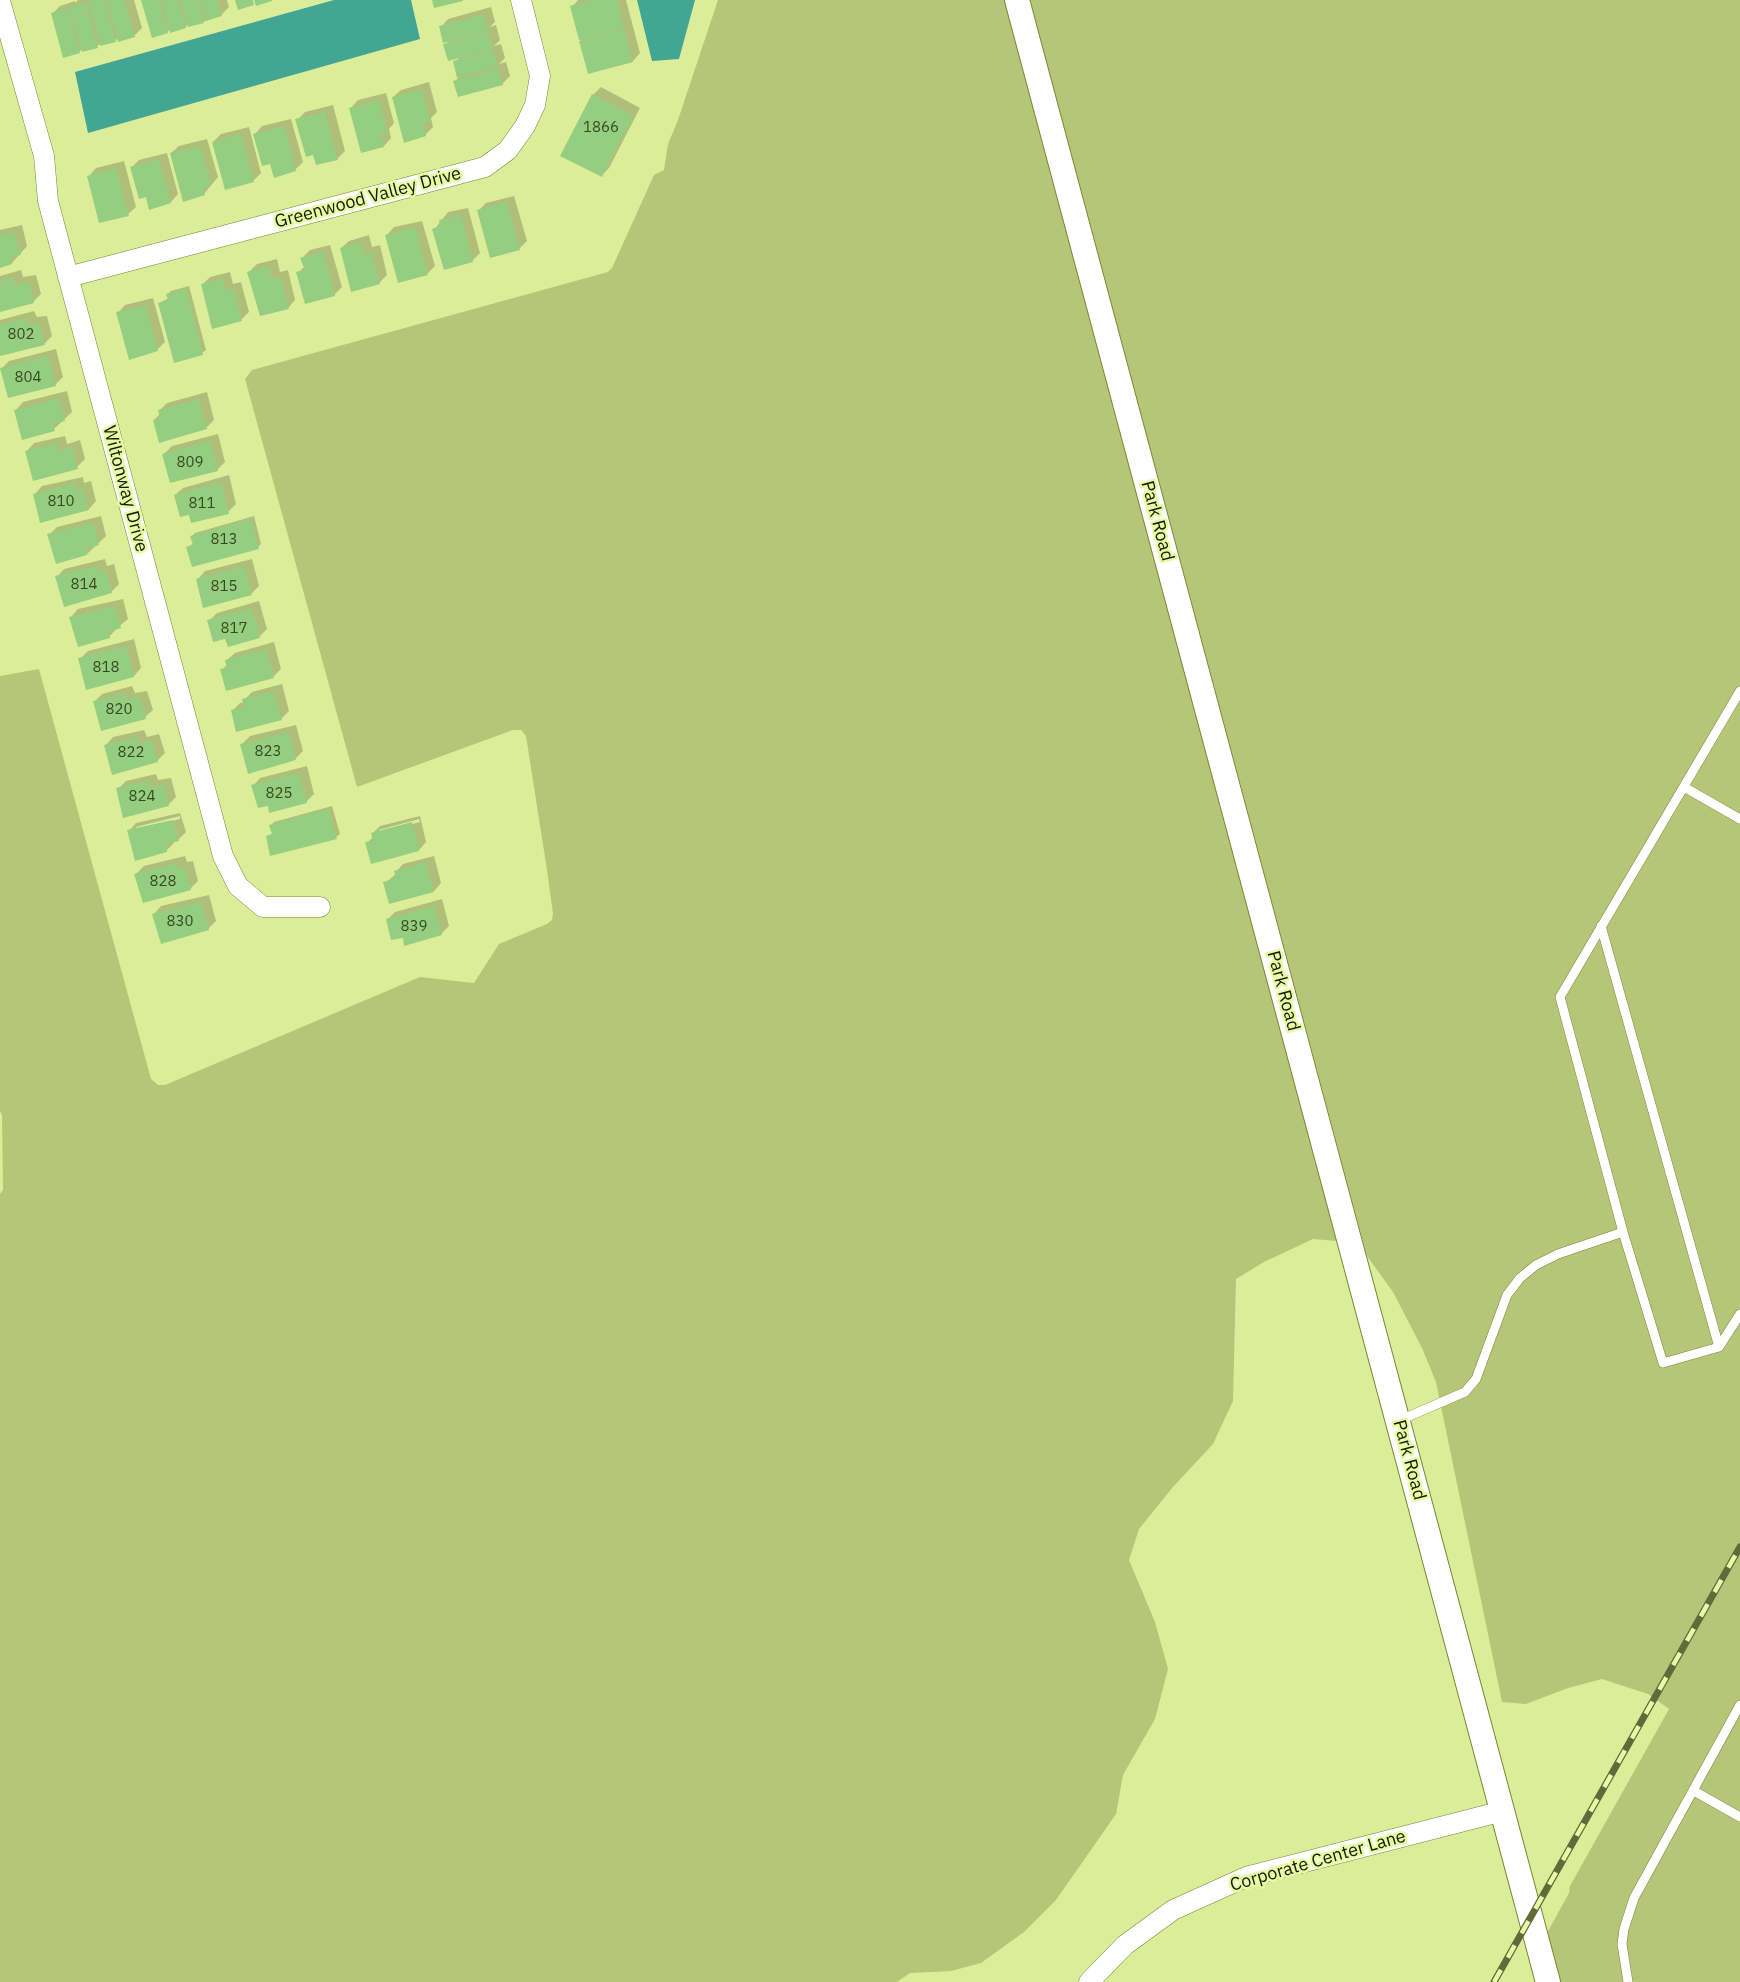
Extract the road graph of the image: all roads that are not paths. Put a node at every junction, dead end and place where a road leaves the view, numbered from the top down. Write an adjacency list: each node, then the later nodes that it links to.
1 (522, 0): 4 (street, Greenwood Valley Drive)
2 (1017, 0): 13 (street, Park Road)
3 (0, 1): 4 (street, Wiltonway Drive)
4 (68, 277): 8 (street, Wiltonway Drive)
5 (1740, 691): 6 (lane)
6 (1684, 787): 7 (lane); 9 (lane)
7 (1740, 819)
8 (320, 907)
9 (1601, 926): 10 (lane); 12 (lane)
10 (1623, 1232): 12 (lane); 13 (lane)
11 (1740, 1314): 12 (lane)
12 (1719, 1347)
13 (1398, 1421): 16 (street, Park Road)
14 (1740, 1705): 15 (lane)
15 (1694, 1791): 17 (lane); 20 (lane)
16 (1503, 1811): 18 (street, Corporate Center Lane); 19 (street, Park Road)
17 (1740, 1817)
18 (1089, 1982)
19 (1548, 1982)
20 (1628, 1982)

